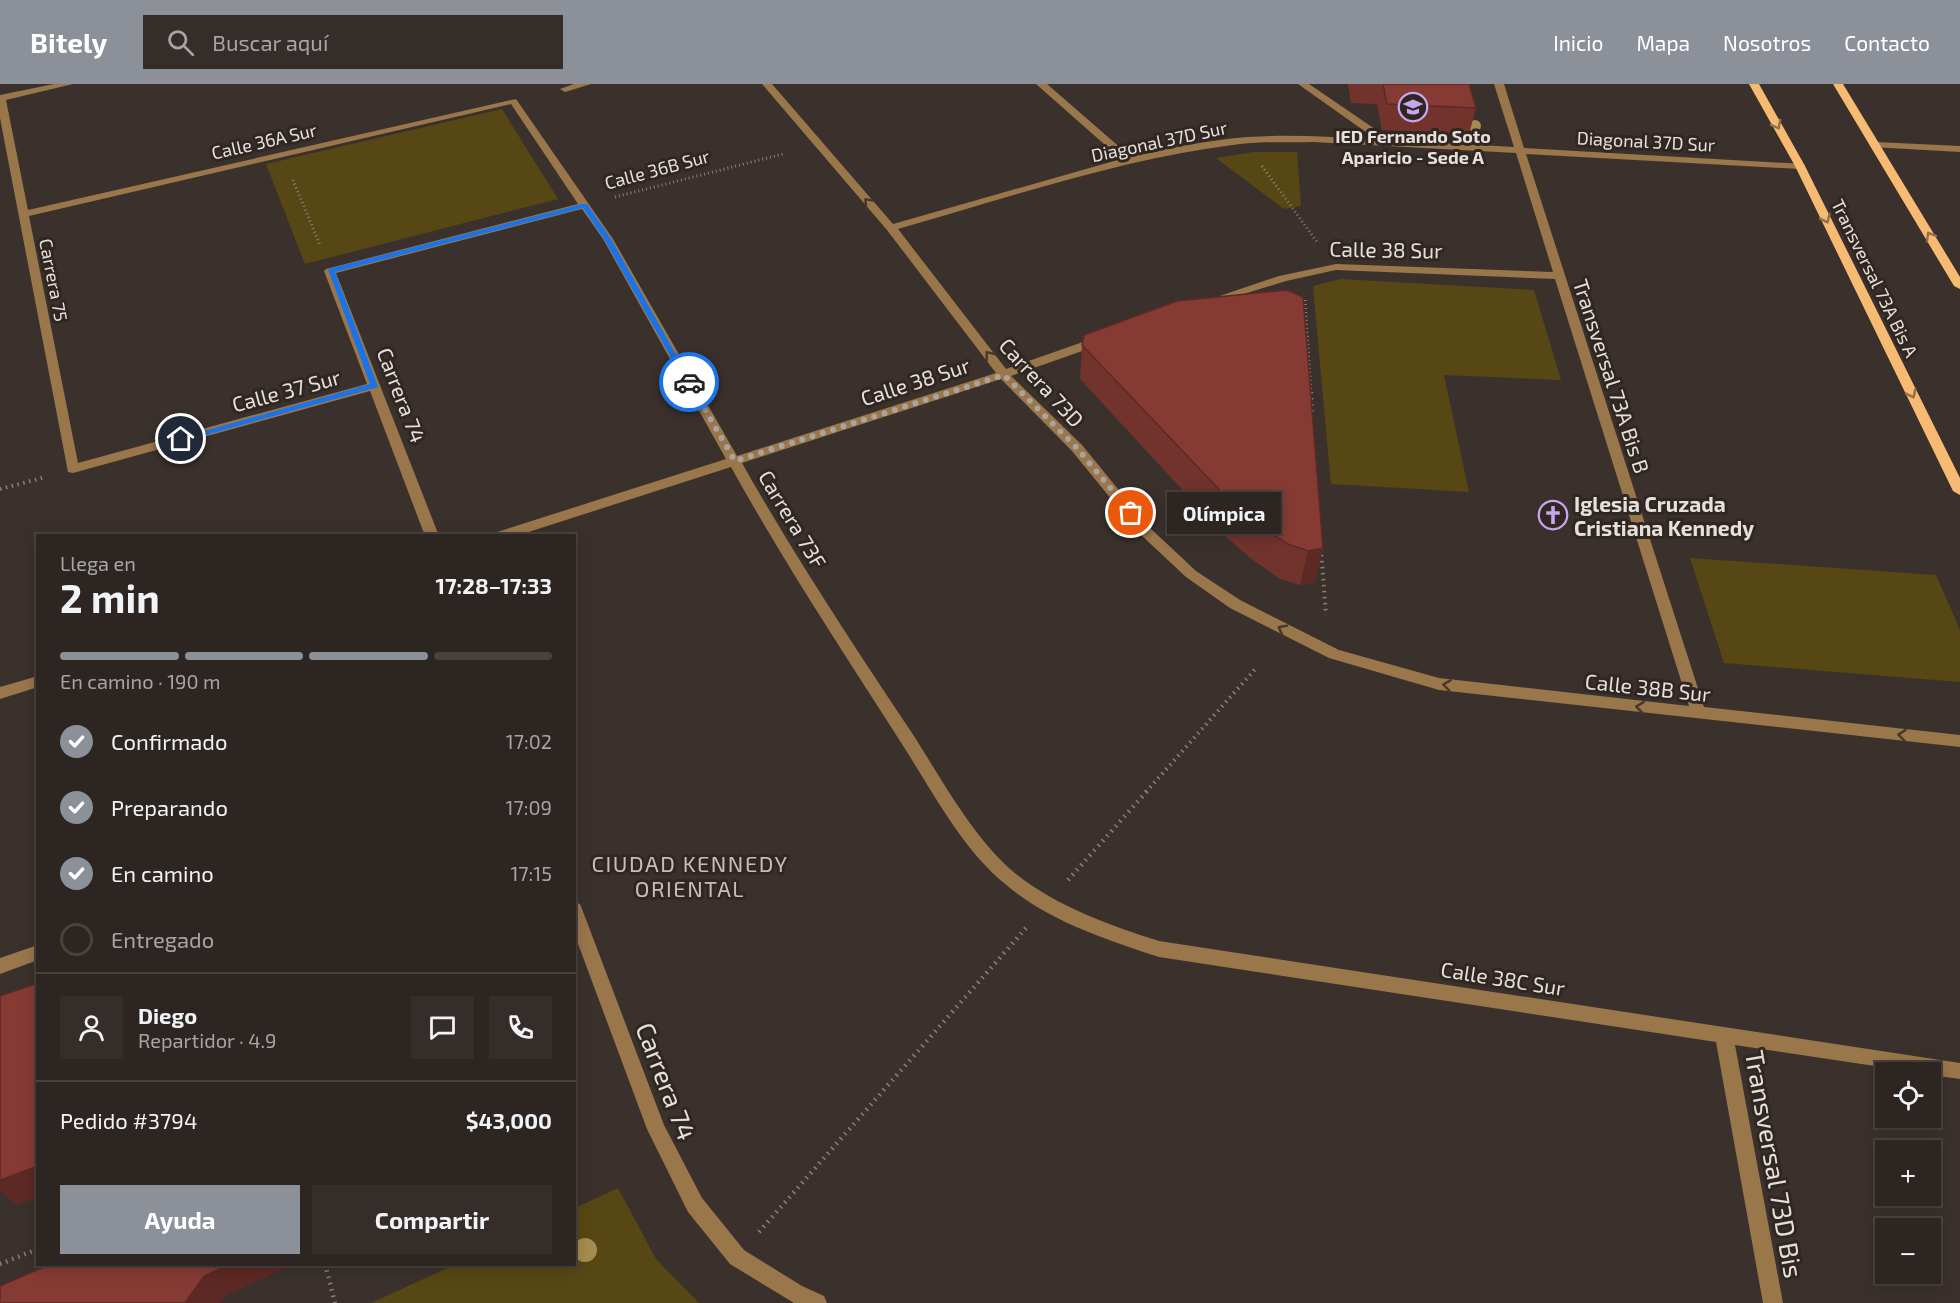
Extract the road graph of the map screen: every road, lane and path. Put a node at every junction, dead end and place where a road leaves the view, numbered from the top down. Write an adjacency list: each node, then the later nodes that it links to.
1 (68, 84): 10 (street)
2 (586, 84): 9 (street)
3 (767, 84): 23 (street, Carrera 73D, one-way to 3)
4 (1041, 84): 19 (street)
5 (1303, 84): 13 (street)
6 (1499, 84): 16 (street, Transversal 73A Bis B)
7 (1754, 84): 20 (main road, Transversal 73A Bis A, one-way to 20)
8 (1838, 84): 14 (main road)
9 (565, 89)
10 (1, 98): 22 (street, Carrera 75)
11 (513, 101): 17 (street, Calle 36A Sur); 21 (street, Carrera 73F)
12 (1243, 140): 13 (street, Diagonal 37D Sur); 19 (street, Diagonal 37D Sur); 24 (path)
13 (1390, 144): 16 (street, Diagonal 37D Sur)
14 (1876, 145): 15 (street); 28 (main road, one-way to 14)
15 (1960, 149)
16 (1521, 151): 20 (street, Diagonal 37D Sur); 27 (street, Transversal 73A Bis B)
17 (283, 154): 22 (street, Calle 36A Sur); 25 (path)
18 (783, 154): 21 (path, Calle 36B Sur)
19 (1128, 161): 23 (street, Diagonal 37D Sur)
20 (1800, 166): 37 (main road, Transversal 73A Bis A, one-way to 37)
21 (585, 205): 25 (street, Calle 36B Sur); 34 (street, Carrera 73F)
22 (23, 214): 35 (street, Carrera 75)
23 (891, 228): 31 (street, Carrera 73D, one-way to 23)
24 (1336, 267): 26 (street, Calle 38 Sur); 27 (street, Calle 38 Sur)
25 (330, 271): 32 (street, Carrera 74)
26 (1303, 273): 29 (street, Calle 38 Sur); 33 (path)
27 (1560, 276): 46 (street, Transversal 73A Bis B)
28 (1960, 285)
29 (1193, 308)
30 (1115, 335): 31 (street, Calle 38 Sur)
31 (1004, 375): 34 (street, Calle 38 Sur); 42 (street, Carrera 73D, one-way to 31)
32 (375, 386): 35 (street, Calle 37 Sur); 38 (street, Carrera 74)
33 (1312, 414)
34 (735, 461): 39 (street, Calle 38 Sur); 48 (street, Carrera 73F)
35 (73, 469): 36 (path)
36 (0, 489)
37 (1960, 491)
38 (431, 534)
39 (505, 534)
40 (1321, 544): 41 (path)
41 (1326, 615)
42 (1335, 654): 46 (street, Calle 38B Sur, one-way to 42)
43 (1257, 667): 48 (path)
44 (36, 682): 45 (street)
45 (0, 693)
46 (1699, 714): 47 (street, Calle 38B Sur, one-way to 46)
47 (1960, 741)
48 (1047, 904): 52 (street, Calle 38C Sur); 55 (path)
49 (576, 914): 55 (street, Carrera 74)
50 (36, 953): 51 (street)
51 (0, 966)
52 (1724, 1035): 53 (street, Calle 38C Sur); 60 (street, Transversal 73D Bis)
53 (1960, 1071)
54 (36, 1250): 56 (path)
55 (737, 1257): 59 (street, Carrera 74)
56 (0, 1264)
57 (326, 1266): 58 (path)
58 (335, 1303)
59 (817, 1303)
60 (1773, 1303)

